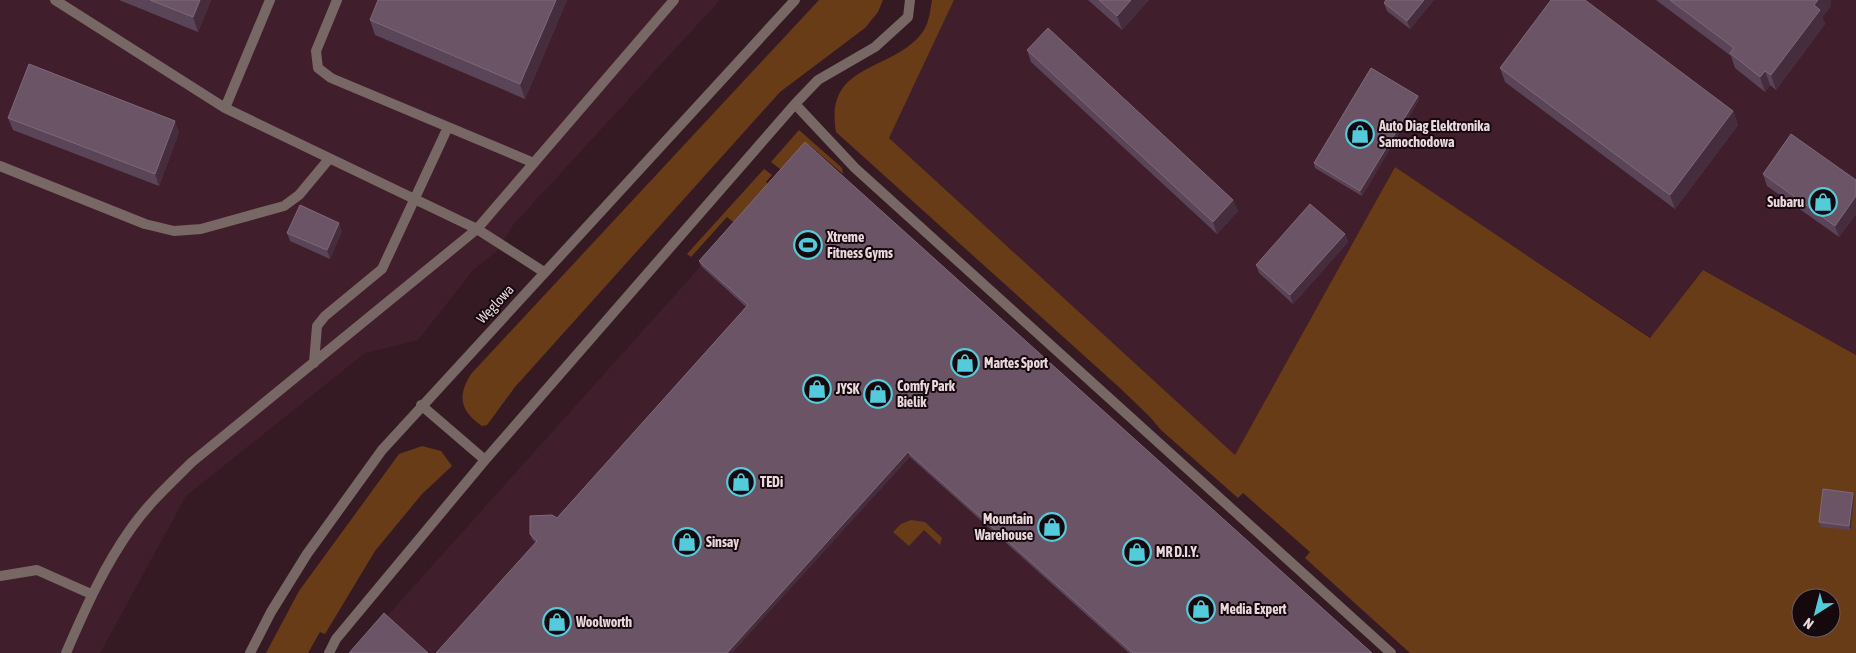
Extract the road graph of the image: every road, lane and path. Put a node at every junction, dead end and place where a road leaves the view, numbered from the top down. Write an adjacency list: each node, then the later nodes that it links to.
1 (55, 0): 8 (street)
2 (270, 0): 8 (street)
3 (336, 0): 9 (street)
4 (674, 0): 11 (street)
5 (795, 0): 15 (street, Węglowa)
6 (910, 0): 7 (street)
7 (795, 104): 18 (street); 24 (street)
8 (225, 108): 10 (street)
9 (448, 127): 11 (street); 13 (street)
10 (329, 159): 12 (street); 13 (street)
11 (534, 163): 14 (street)
12 (0, 166)
13 (413, 200): 14 (street); 16 (street)
14 (477, 229): 15 (street); 16 (street)
15 (544, 272): 17 (street, Węglowa)
16 (314, 363): 20 (street)
17 (421, 405): 18 (street); 22 (street, Węglowa)
18 (485, 460): 23 (street)
19 (0, 576): 20 (street)
20 (91, 594): 21 (street)
21 (66, 653)
22 (250, 653)
23 (329, 653)
24 (1391, 653)

